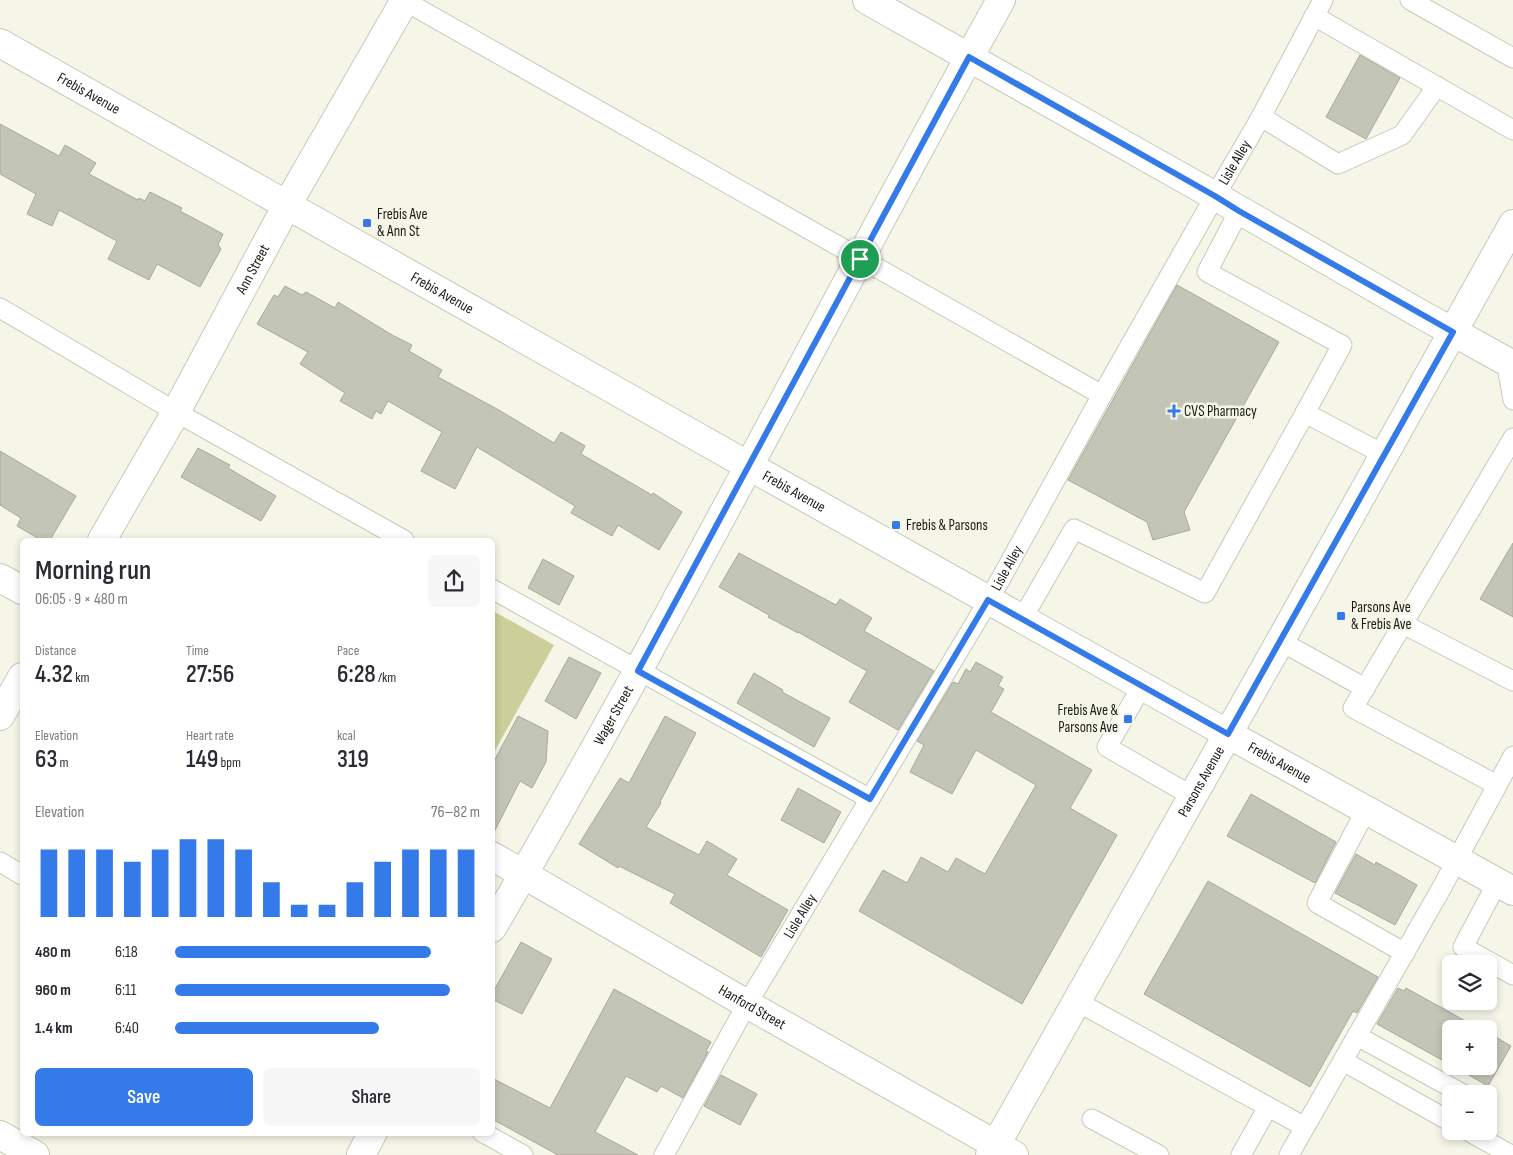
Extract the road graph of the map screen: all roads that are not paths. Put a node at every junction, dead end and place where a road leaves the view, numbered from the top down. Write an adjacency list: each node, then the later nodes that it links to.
1 (404, 0): 13 (street, Ann Street); 16 (lane)
2 (867, 0): 7 (street)
3 (1001, 0): 7 (street, Wager Street)
4 (1410, 0): 8 (lane)
5 (1319, 8): 9 (lane); 10 (lane, Lisle Alley)
6 (0, 43): 13 (street, Frebis Avenue)
7 (969, 57): 12 (street); 16 (street, Wager Street)
8 (1513, 58)
9 (1437, 86): 10 (lane); 11 (lane)
10 (1261, 117): 12 (lane, Lisle Alley)
11 (1513, 130)
12 (1215, 196): 14 (street); 20 (lane, Lisle Alley)
13 (287, 205): 22 (street, Ann Street); 26 (street, Frebis Avenue)
14 (1239, 211): 18 (street); 23 (lane)
15 (1513, 224): 18 (street, Parsons Avenue)
16 (860, 259): 20 (lane); 26 (street, Wager Street)
17 (0, 308): 22 (lane)
18 (1453, 332): 19 (street); 25 (street, Parsons Avenue)
19 (1510, 363): 21 (lane)
20 (1102, 394): 32 (lane, Lisle Alley)
21 (1513, 400)
22 (176, 412): 27 (street, Ann Street); 28 (lane)
23 (1305, 413): 25 (lane); 33 (lane)
24 (1513, 438): 34 (lane)
25 (1384, 455): 35 (street, Parsons Avenue)
26 (749, 466): 32 (street, Frebis Avenue); 36 (street, Wager Street)
27 (103, 538)
28 (400, 538)
29 (0, 578): 30 (street)
30 (20, 589)
31 (495, 592): 36 (lane)
32 (988, 600): 33 (street, Frebis Avenue); 46 (lane, Lisle Alley)
33 (1022, 620): 39 (street, Frebis Avenue)
34 (1403, 624): 38 (lane); 40 (lane)
35 (1280, 641): 40 (lane); 42 (street, Parsons Avenue)
36 (638, 671): 46 (lane); 52 (street, Wager Street)
37 (20, 681): 41 (street)
38 (1513, 681)
39 (1142, 686): 42 (street, Frebis Avenue); 45 (lane)
40 (1365, 688): 44 (lane)
41 (0, 716)
42 (1228, 734): 45 (street, Parsons Avenue); 47 (street, Frebis Avenue)
43 (1513, 756): 44 (lane)
44 (1497, 785): 49 (lane)
45 (1192, 796): 57 (street, Parsons Avenue)
46 (870, 799): 58 (lane, Lisle Alley)
47 (1366, 810): 49 (street, Frebis Avenue); 55 (lane)
48 (495, 858): 52 (street, Hanford Street)
49 (1457, 860): 53 (street, Frebis Avenue); 55 (lane)
50 (0, 862): 51 (lane)
51 (20, 874)
52 (524, 874): 54 (street, Wager Street); 58 (street, Hanford Street)
53 (1505, 887): 56 (lane)
54 (495, 923)
55 (1405, 953): 59 (lane)
56 (1513, 974)
57 (1076, 1001): 62 (lane); 70 (street, Parsons Avenue)
58 (747, 1004): 70 (street, Hanford Street); 74 (lane, Lisle Alley)
59 (1358, 1036): 60 (lane); 61 (lane)
60 (1343, 1061): 63 (lane); 65 (lane)
61 (1447, 1085)
62 (1268, 1107): 65 (lane); 76 (lane)
63 (1442, 1117)
64 (1092, 1119): 75 (lane)
65 (1305, 1127): 77 (lane)
66 (0, 1135): 71 (street)
67 (372, 1136): 72 (street)
68 (489, 1136): 73 (lane)
69 (1484, 1140): 78 (lane)
70 (1000, 1152)
71 (35, 1155)
72 (361, 1155)
73 (523, 1155)
74 (664, 1155)
75 (1159, 1155)
76 (1241, 1155)
77 (1289, 1155)
78 (1511, 1155)

